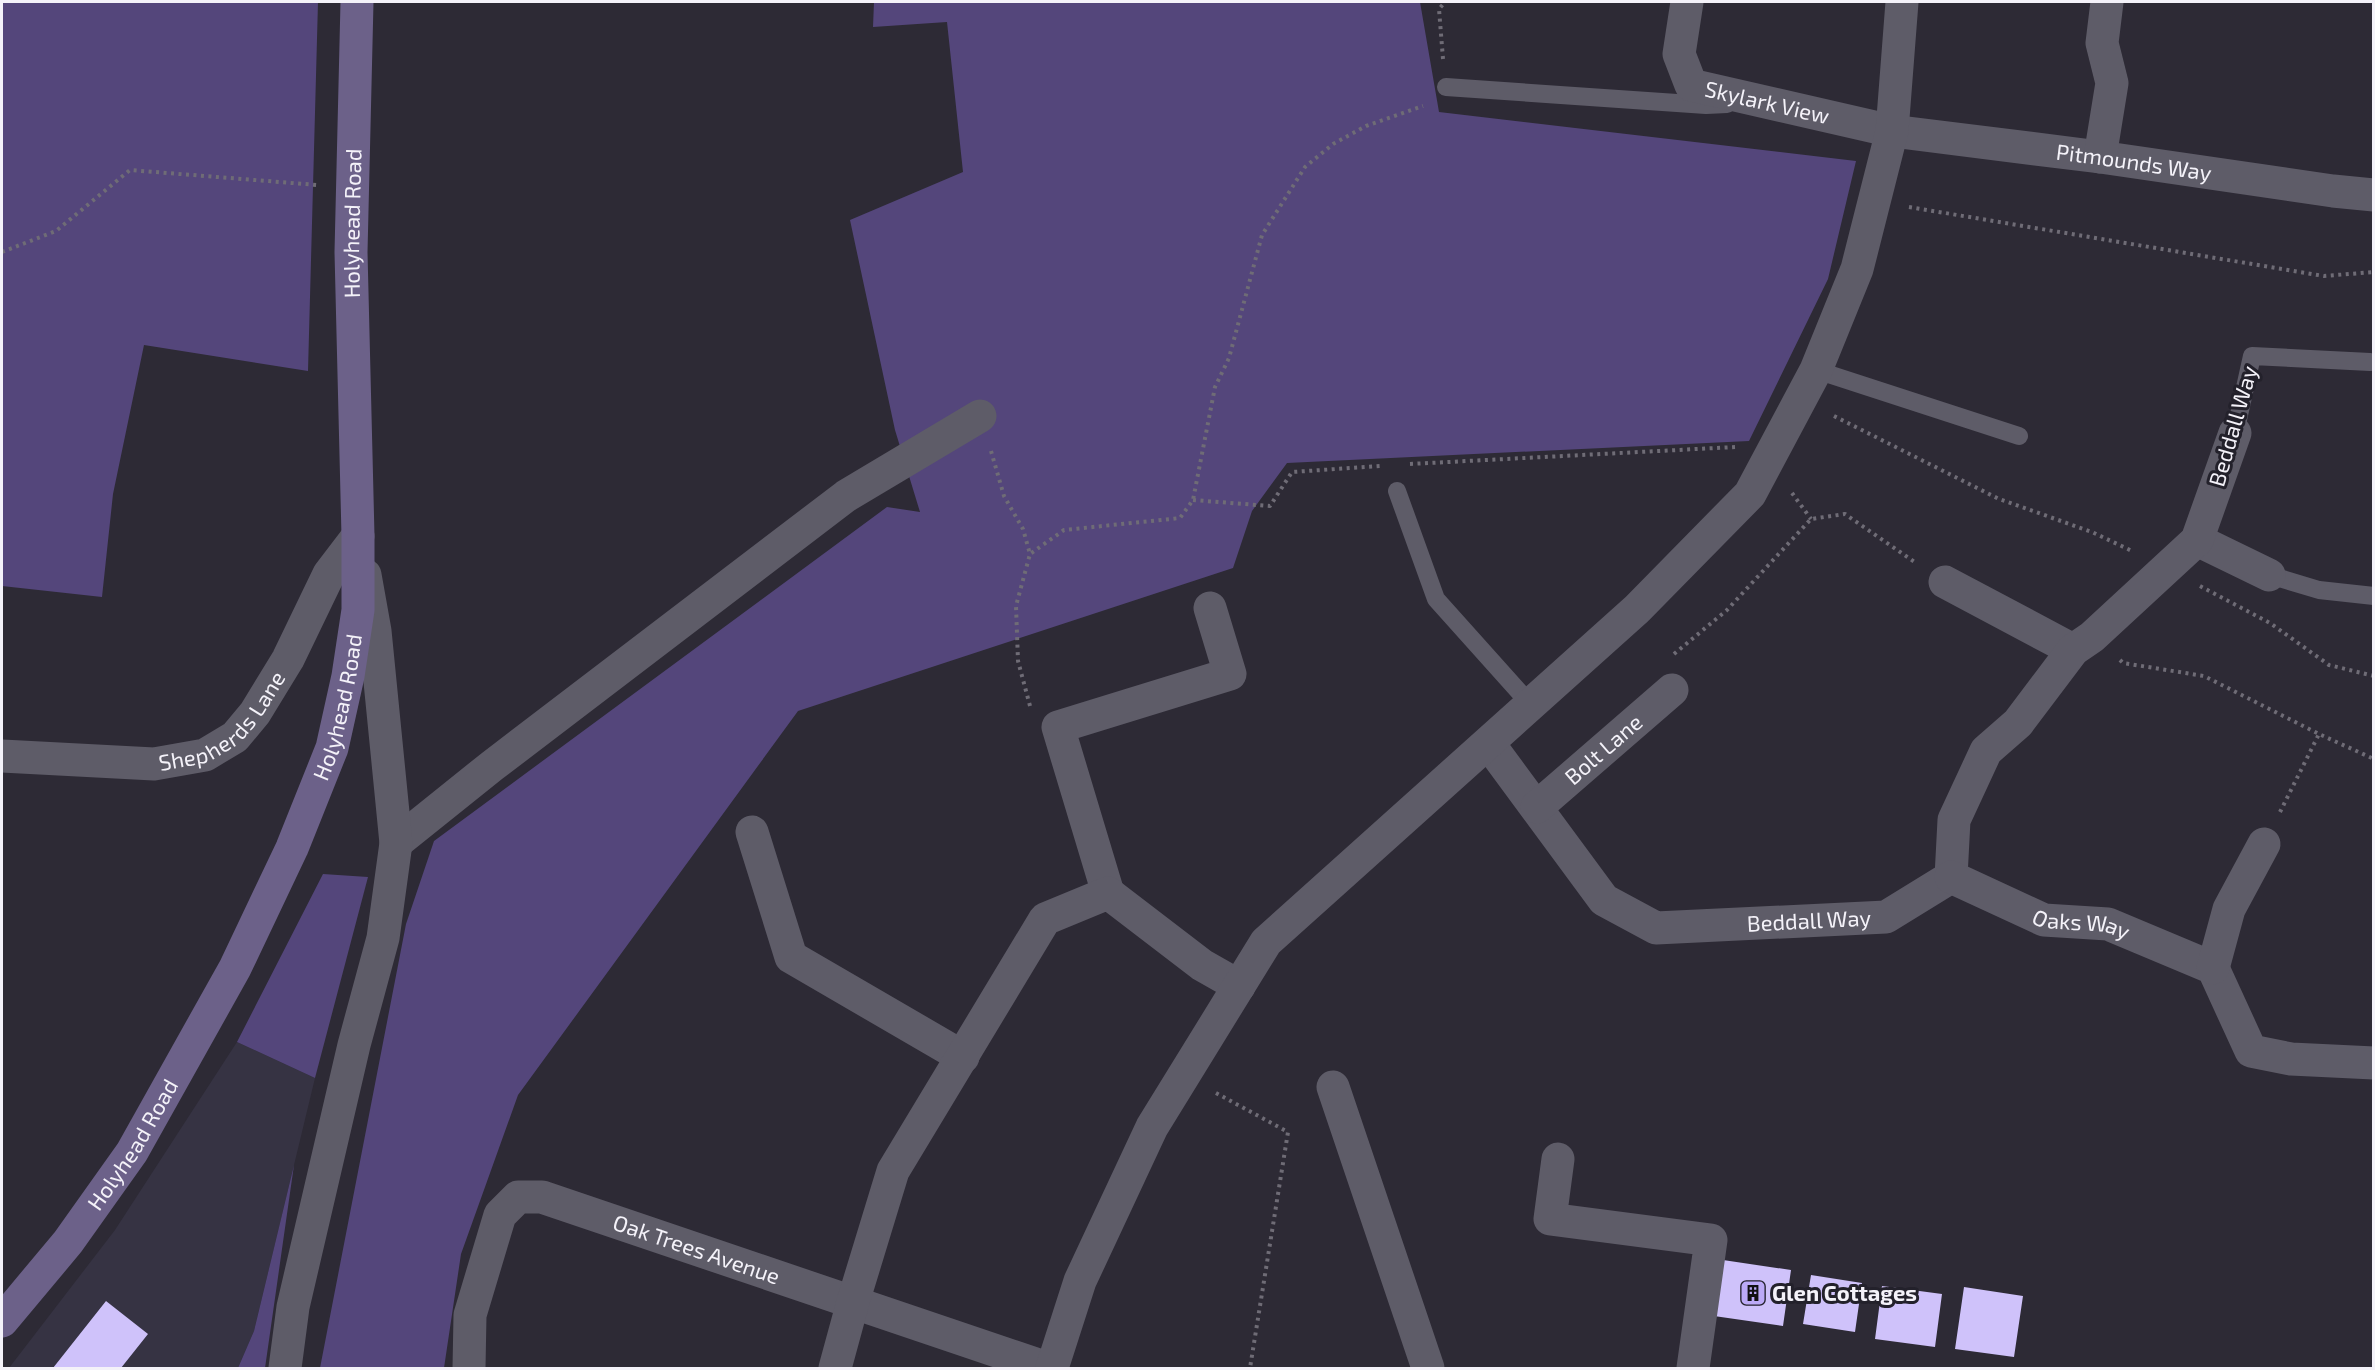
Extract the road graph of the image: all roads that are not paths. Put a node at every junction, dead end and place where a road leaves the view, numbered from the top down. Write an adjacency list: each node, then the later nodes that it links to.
1 (357, 2): 16 (main road, Holyhead Road)
2 (1687, 2): 6 (street, Skylark View)
3 (1902, 2): 7 (street)
4 (2107, 2): 8 (street)
5 (1446, 87): 6 (lane)
6 (1767, 102): 7 (street, Skylark View)
7 (1892, 131): 8 (street, Pitmounds Way); 11 (street)
8 (2100, 157): 9 (street, Pitmounds Way)
9 (2373, 195)
10 (2370, 362): 13 (lane, Beddall Way)
11 (1816, 370): 14 (lane); 24 (street)
12 (980, 416): 29 (street)
13 (2235, 433): 17 (street, Beddall Way)
14 (2019, 436)
15 (1397, 491): 24 (lane)
16 (358, 536): 26 (street, Shepherds Lane); 29 (street); 40 (main road, Holyhead Road)
17 (2197, 540): 18 (street); 22 (street, Beddall Way)
18 (2269, 575): 20 (lane)
19 (1945, 582): 22 (street)
20 (2373, 596)
21 (1210, 608): 32 (street)
22 (2083, 643): 31 (street, Beddall Way)
23 (1672, 690): 27 (street, Bolt Lane)
24 (1531, 705): 25 (street)
25 (1489, 744): 27 (street, Beddall Way); 34 (street)
26 (2, 756)
27 (1537, 807): 31 (street, Beddall Way)
28 (752, 832): 35 (street)
29 (396, 843): 41 (street)
30 (2264, 844): 33 (street)
31 (1951, 877): 33 (street, Oaks Way)
32 (1108, 893): 34 (street); 35 (street)
33 (2213, 968): 36 (street)
34 (1239, 986): 45 (street)
35 (963, 1057): 39 (street)
36 (2373, 1063)
37 (1333, 1087): 46 (street)
38 (1558, 1159): 47 (street)
39 (852, 1302): 42 (street, Oak Trees Avenue); 43 (street); 44 (street, Oak Trees Avenue)
40 (2, 1321)
41 (285, 1368)
42 (469, 1368)
43 (836, 1368)
44 (1047, 1368)
45 (1052, 1368)
46 (1428, 1368)
47 (1693, 1368)

